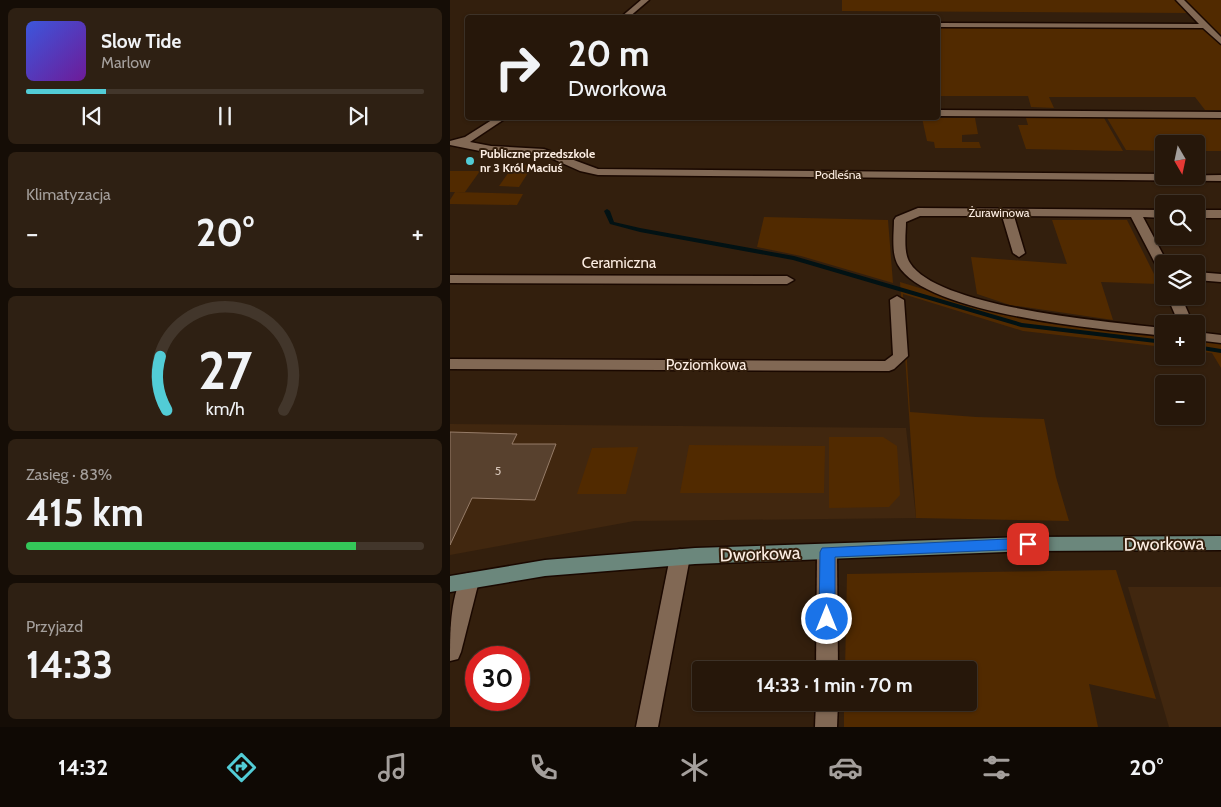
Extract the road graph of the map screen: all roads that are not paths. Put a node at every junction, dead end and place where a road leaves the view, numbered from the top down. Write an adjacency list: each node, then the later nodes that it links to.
1 (645, 0): 3 (street)
2 (1180, 0): 5 (street)
3 (627, 15)
4 (940, 25): 5 (street)
5 (1206, 26): 6 (street)
6 (1221, 42)
7 (940, 111): 9 (street)
8 (940, 111): 10 (street)
9 (1221, 112)
10 (1221, 115)
11 (498, 120): 12 (street)
12 (455, 142): 13 (street, Podleśna)
13 (1221, 178)
14 (1007, 213): 15 (street, Żurawinowa); 19 (street); 26 (street, Żurawinowa)
15 (1135, 214): 16 (street, Żurawinowa); 20 (street)
16 (1155, 214)
17 (1205, 214): 18 (street)
18 (1221, 214)
19 (1019, 254)
20 (1157, 255)
21 (1205, 277): 22 (street)
22 (1221, 278)
23 (450, 279): 24 (street, Ceramiczna)
24 (787, 280)
25 (897, 300): 29 (street, Poziomkowa)
26 (1155, 331)
27 (1205, 337): 28 (street)
28 (1221, 339)
29 (450, 364)
30 (1221, 543): 31 (street, Dworkowa)
31 (827, 552): 32 (street, Dworkowa); 35 (street)
32 (680, 557): 33 (street, Dworkowa); 37 (street)
33 (459, 583): 34 (street)
34 (450, 652)
35 (827, 661)
36 (827, 711): 38 (street)
37 (648, 727)
38 (826, 727)

